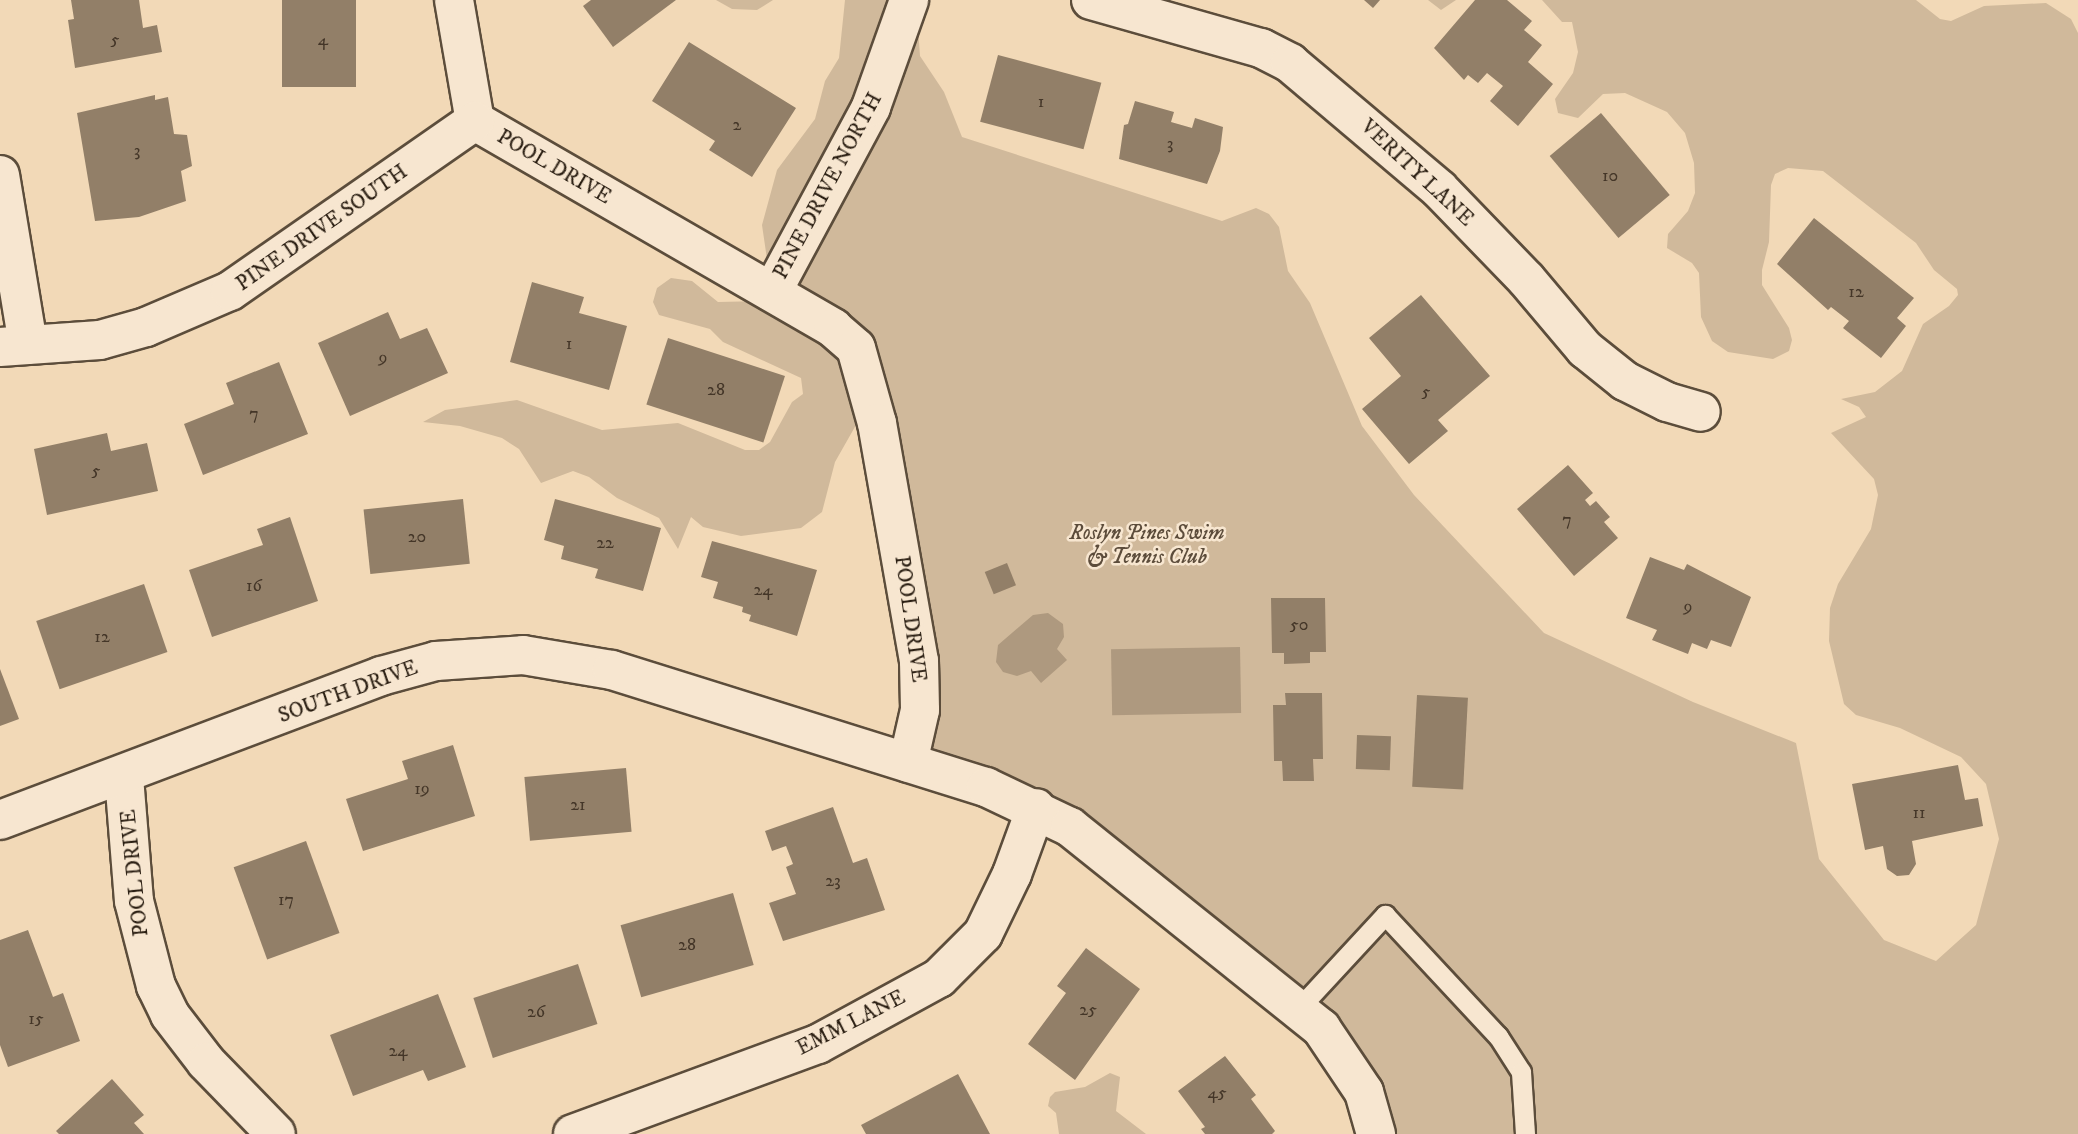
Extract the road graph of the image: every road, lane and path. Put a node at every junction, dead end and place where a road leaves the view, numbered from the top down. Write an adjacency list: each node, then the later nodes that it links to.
1 (454, 0): 4 (street)
2 (909, 0): 6 (street, PINE DRIVE NORTH)
3 (1091, 0): 8 (street, VERITY LANE)
4 (475, 121): 6 (street, POOL DRIVE); 7 (street, PINE DRIVE SOUTH)
5 (0, 175): 7 (street)
6 (772, 292): 9 (street, POOL DRIVE)
7 (14, 346)
8 (1701, 412)
9 (908, 763): 10 (street, SOUTH DRIVE); 11 (street)
10 (124, 776): 12 (street, SOUTH DRIVE); 14 (street, POOL DRIVE)
11 (1035, 808): 13 (street); 15 (street, EMM LANE)
12 (0, 820)
13 (1299, 1008): 16 (street); 17 (lane)
14 (276, 1134)
15 (573, 1134)
16 (1376, 1134)
17 (1525, 1134)

